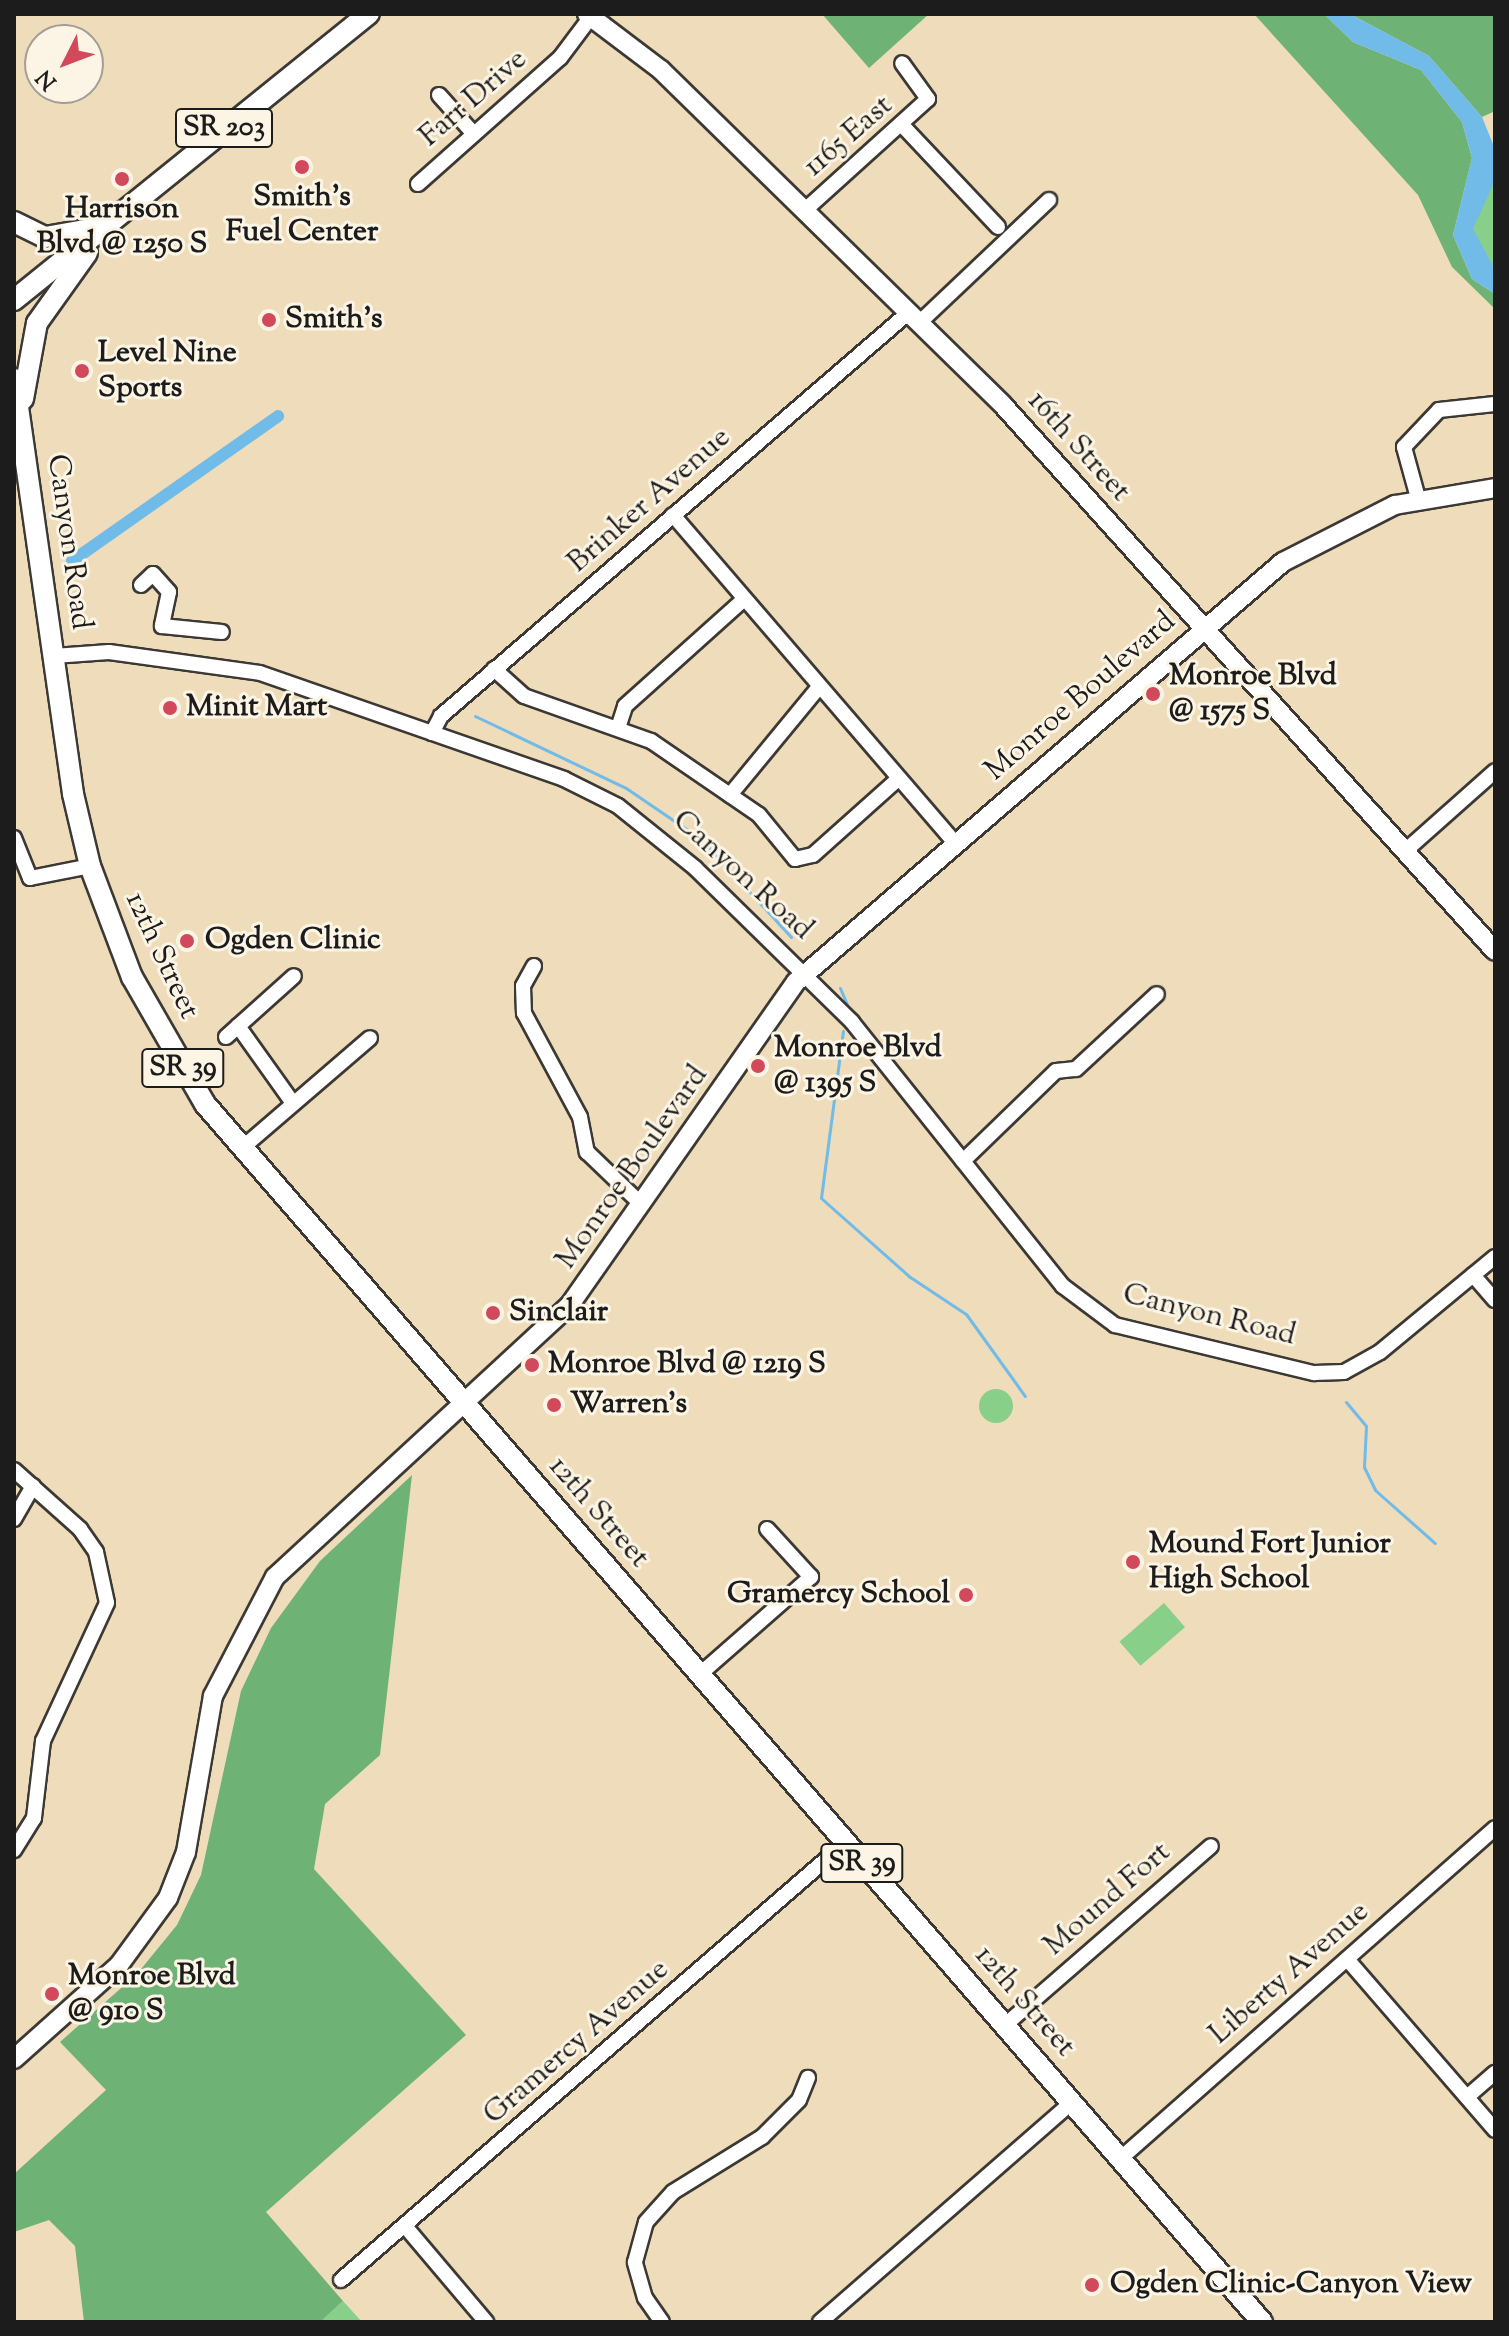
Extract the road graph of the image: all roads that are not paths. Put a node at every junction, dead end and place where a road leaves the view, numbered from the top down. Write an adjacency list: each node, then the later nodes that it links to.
1 (369, 14): 11 (main road, SR 203)
2 (590, 15): 6 (street, Farr Drive); 9 (main road, 16th Street)
3 (902, 63): 5 (street, 1165 East)
4 (439, 95): 6 (street)
5 (902, 125): 9 (street, 1165 East); 12 (street)
6 (474, 134): 7 (street, Farr Drive)
7 (418, 184)
8 (1049, 200): 14 (street, Brinker Avenue)
9 (804, 211): 14 (main road, 16th Street)
10 (14, 222): 11 (main road)
11 (107, 227): 13 (main road, SR 203); 17 (main road)
12 (998, 227)
13 (14, 300)
14 (913, 318): 20 (street, Brinker Avenue); 23 (main road, 16th Street)
15 (14, 379): 17 (main road, Canyon Road / SR 39)
16 (1495, 404): 19 (street)
17 (17, 416): 25 (main road, Canyon Road / SR 39)
18 (1495, 488): 19 (main road, Monroe Boulevard)
19 (1418, 498): 23 (main road, Monroe Boulevard)
20 (673, 515): 22 (street); 26 (street, Brinker Avenue)
21 (141, 585): 24 (street)
22 (742, 601): 27 (street); 28 (street)
23 (1204, 628): 34 (main road, Monroe Boulevard); 35 (main road, 16th Street)
24 (222, 632)
25 (54, 656): 29 (street, Canyon Road); 36 (main road, 12th Street / SR 39)
26 (494, 669): 28 (street); 29 (street, Brinker Avenue)
27 (819, 687): 31 (street); 32 (street)
28 (619, 725): 32 (street)
29 (432, 733): 39 (street, Canyon Road)
30 (1495, 771): 35 (street)
31 (899, 778): 32 (street); 34 (street)
32 (730, 795)
33 (14, 838): 36 (street)
34 (956, 844): 39 (main road, Monroe Boulevard)
35 (1405, 851): 37 (main road, 16th Street)
36 (90, 866): 46 (main road, 12th Street / SR 39)
37 (1495, 951)
38 (534, 966): 48 (street)
39 (805, 974): 47 (street, Canyon Road); 48 (main road, Monroe Boulevard)
40 (294, 976): 42 (street)
41 (1157, 994): 47 (street)
42 (238, 1026): 43 (street); 45 (street)
43 (226, 1037)
44 (370, 1038): 45 (street)
45 (293, 1103): 46 (street)
46 (241, 1149): 52 (main road, 12th Street / SR 39)
47 (963, 1161): 50 (street, Canyon Road)
48 (642, 1205): 52 (main road, Monroe Boulevard)
49 (1495, 1257): 50 (street, Canyon Road)
50 (1473, 1275): 51 (street)
51 (1495, 1300)
52 (463, 1403): 57 (main road, 12th Street / SR 39); 64 (main road, Monroe Boulevard)
53 (14, 1470): 54 (street)
54 (33, 1486): 55 (street); 61 (street)
55 (14, 1519)
56 (767, 1529): 57 (street)
57 (699, 1675): 59 (main road, 12th Street / SR 39)
58 (1495, 1828): 62 (street, Liberty Avenue)
59 (845, 1843): 63 (main road, 12th Street / SR 39); 71 (street, Gramercy Avenue)
60 (1211, 1846): 63 (street, Mound Fort)
61 (14, 1850)
62 (1347, 1959): 67 (street); 70 (street, Liberty Avenue)
63 (1004, 2026): 68 (main road, 12th Street / SR 39)
64 (14, 2059)
65 (1495, 2073): 67 (street)
66 (808, 2078): 74 (street)
67 (1467, 2097): 69 (street)
68 (1071, 2103): 70 (main road, 12th Street / SR 39); 75 (street)
69 (1495, 2130)
70 (1120, 2159): 76 (main road, 12th Street / SR 39)
71 (405, 2226): 72 (street, Gramercy Avenue); 73 (street)
72 (341, 2280)
73 (486, 2322)
74 (662, 2322)
75 (820, 2322)
76 (1262, 2322)

